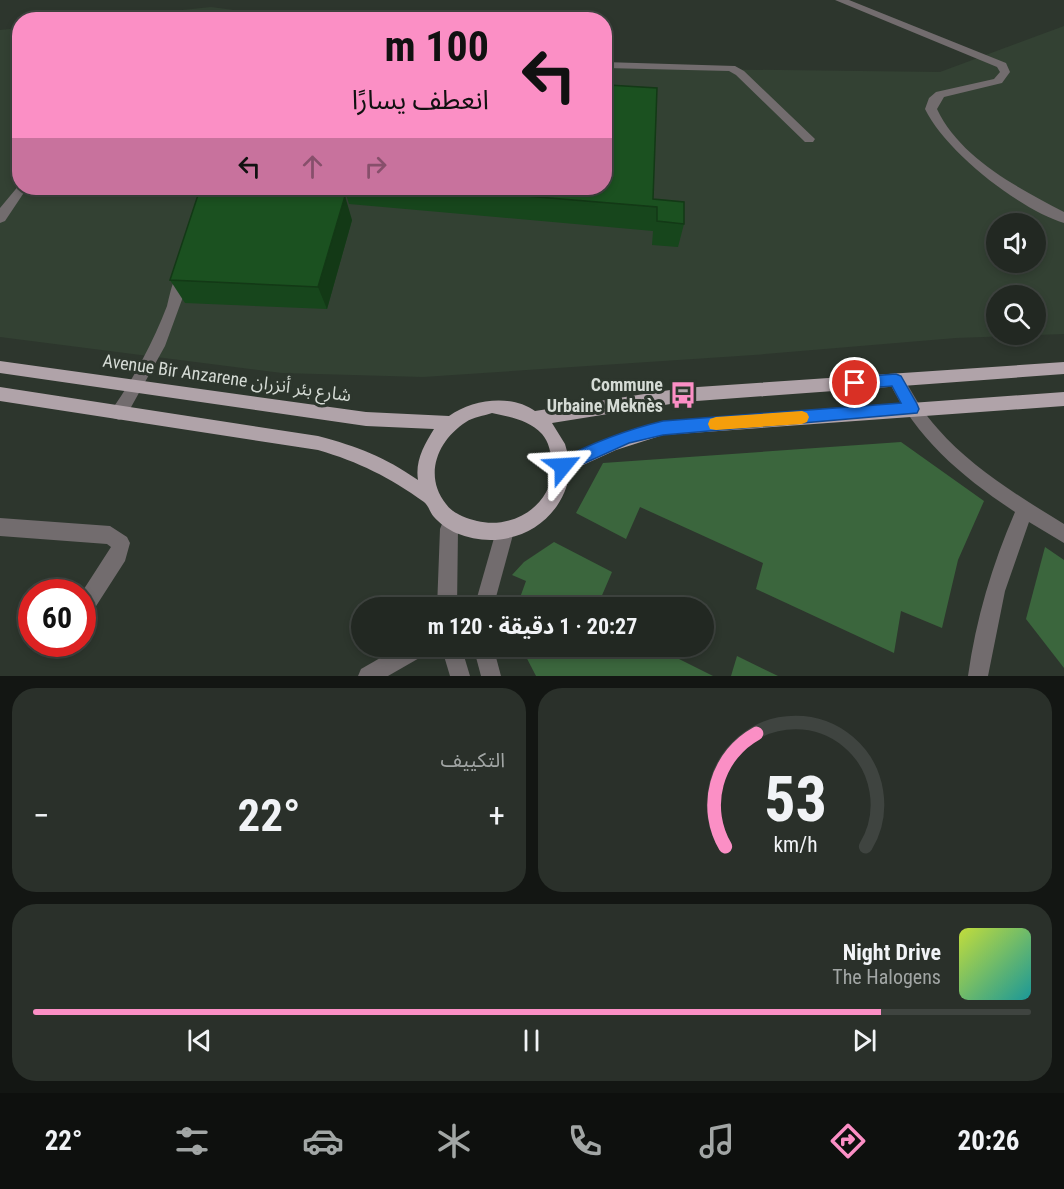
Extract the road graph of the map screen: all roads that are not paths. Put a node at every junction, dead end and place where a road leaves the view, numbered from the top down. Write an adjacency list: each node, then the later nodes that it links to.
1 (840, 0): 7 (street)
2 (612, 65): 3 (street)
3 (809, 139)
4 (16, 195): 6 (street)
5 (208, 195): 8 (street)
6 (0, 218)
7 (1064, 218)
8 (198, 231)
9 (188, 263): 13 (street)
10 (0, 367): 13 (main road, Avenue Bir Anzarene شارع بئر أنزران)
11 (1064, 368): 12 (main road, Avenue Bir Anzarene شارع بئر أنزران)
12 (896, 380): 16 (street); 18 (main road, Avenue Bir Anzarene شارع بئر أنزران)
13 (137, 387): 17 (street); 19 (main road, Avenue Bir Anzarene شارع بئر أنزران)
14 (0, 394): 17 (main road)
15 (1064, 399): 16 (main road)
16 (912, 409): 20 (main road); 22 (street)
17 (119, 413): 21 (main road)
18 (536, 418): 19 (main road, Avenue Bir Anzarene شارع بئر أنزران); 20 (main road)
19 (449, 423): 21 (main road, Avenue Bir Anzarene شارع بئر أنزران)
20 (563, 466): 25 (main road)
21 (430, 496): 23 (main road)
22 (1026, 509): 26 (street); 36 (street)
23 (452, 520): 25 (main road); 28 (street)
24 (0, 526): 27 (street)
25 (505, 531): 29 (street)
26 (1064, 534)
27 (96, 589)
28 (447, 597)
29 (486, 597)
30 (403, 657): 33 (street)
31 (454, 657): 34 (street)
32 (486, 657): 35 (street)
33 (369, 676)
34 (460, 676)
35 (491, 676)
36 (978, 676)

